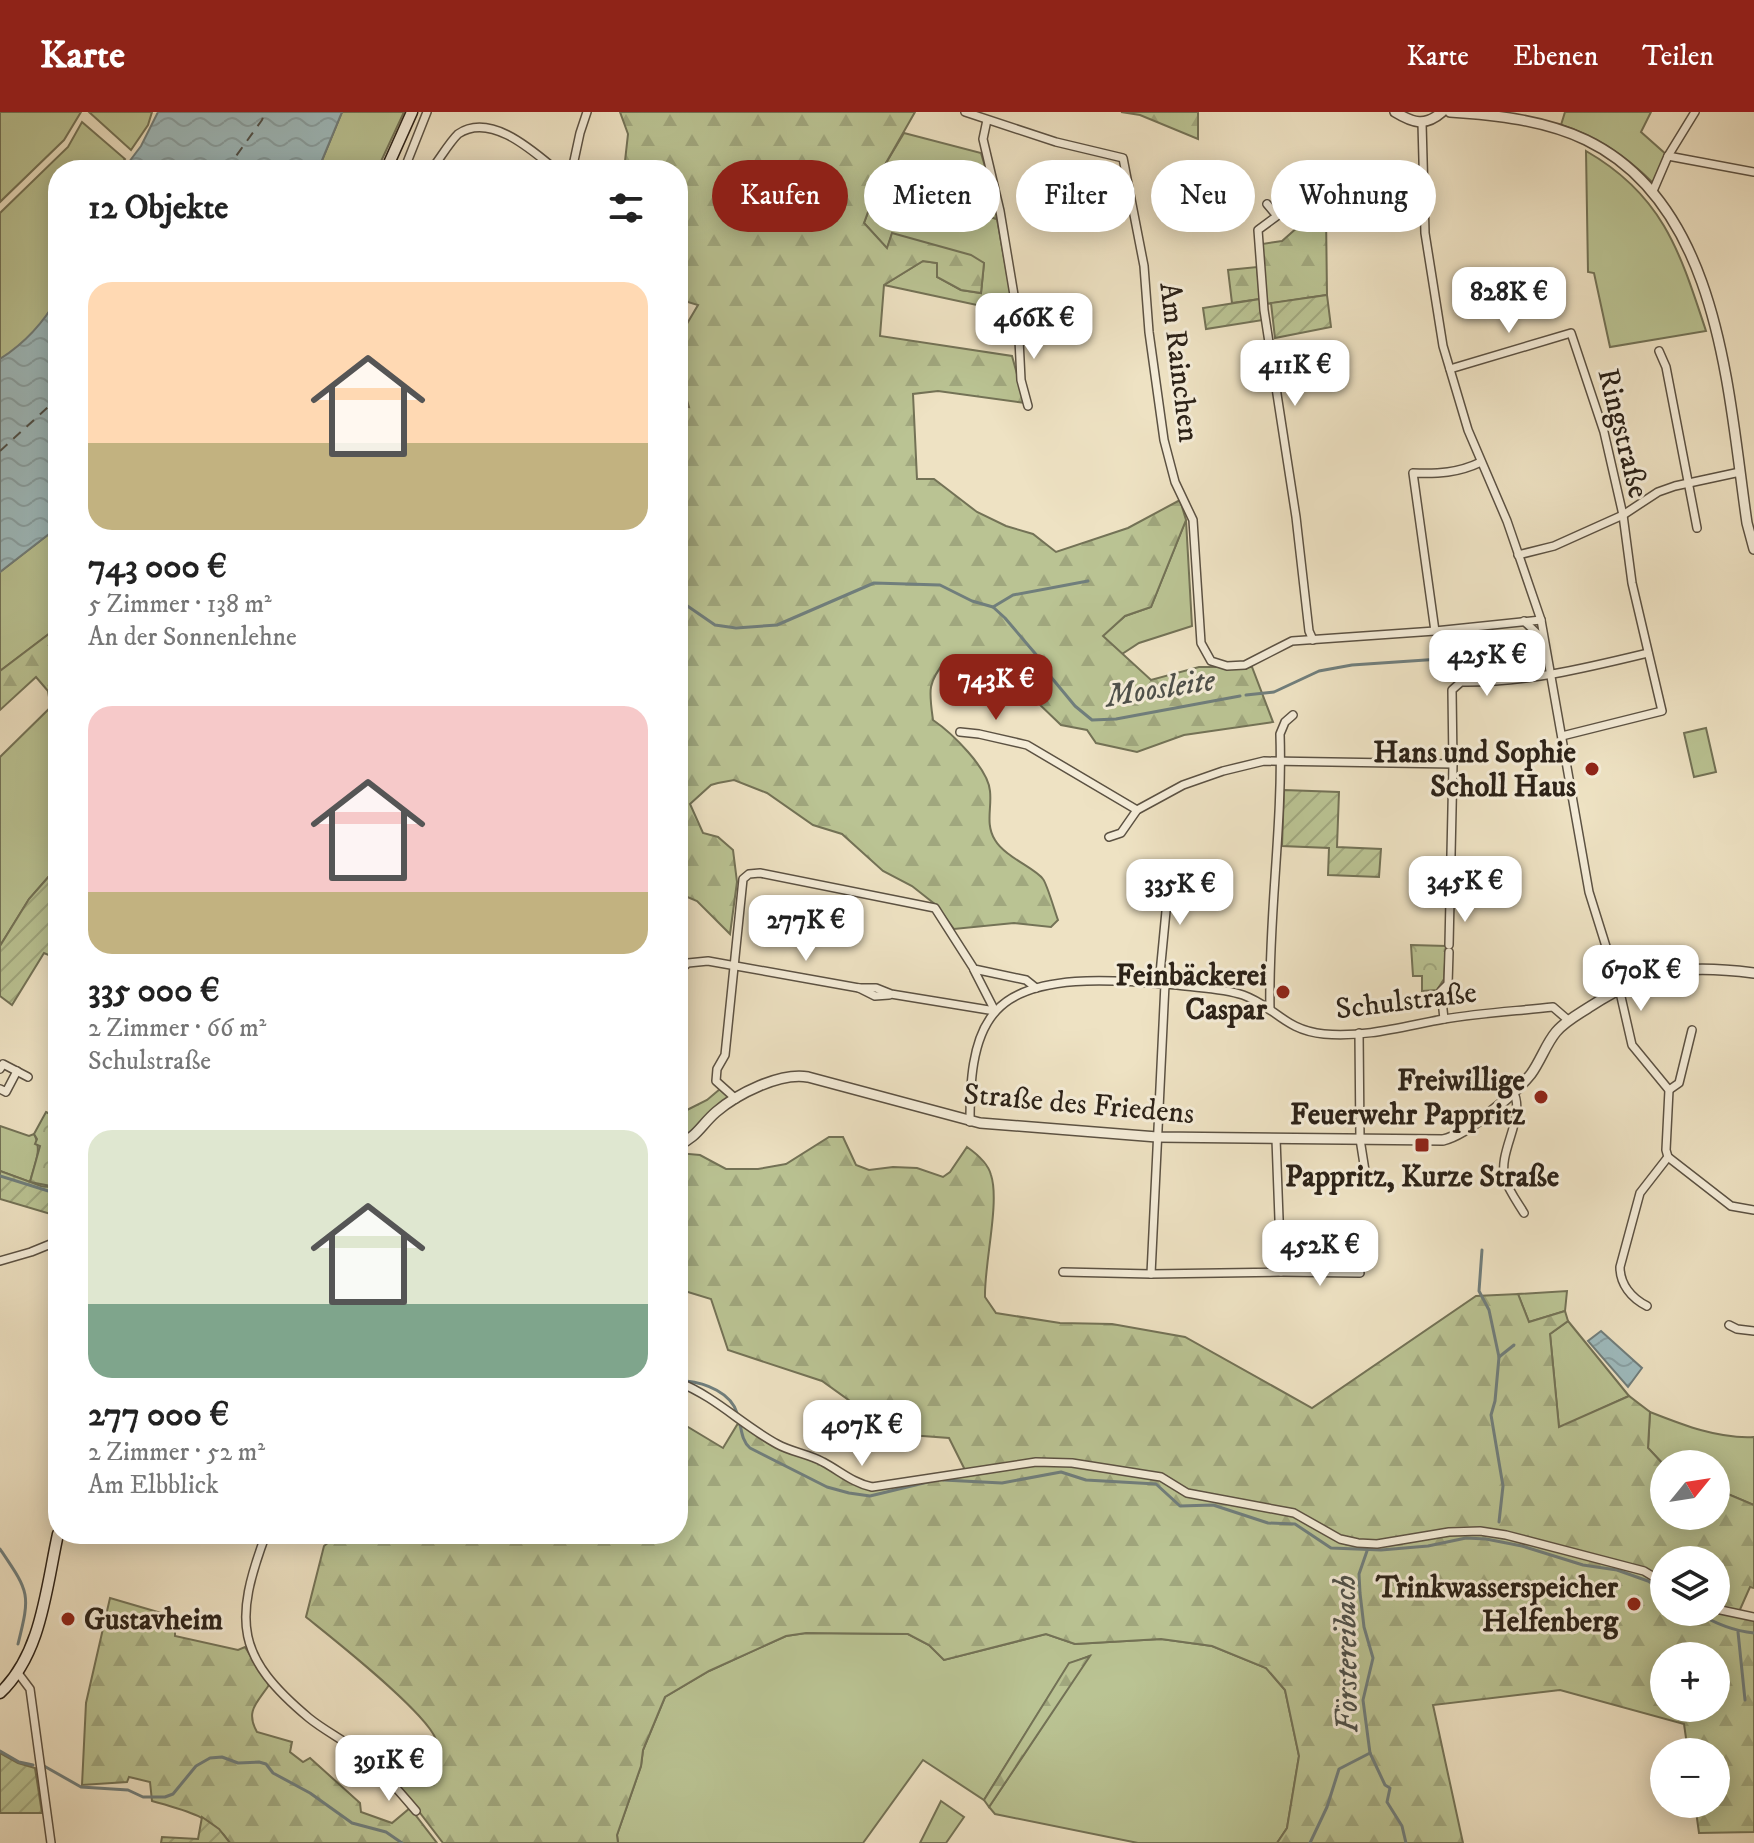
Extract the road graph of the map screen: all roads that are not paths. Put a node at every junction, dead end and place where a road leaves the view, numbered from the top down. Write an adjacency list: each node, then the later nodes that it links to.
1 (412, 112): 12 (main road)
2 (427, 112): 13 (street)
3 (587, 112): 16 (street)
4 (965, 112): 9 (street)
5 (1395, 112): 10 (street)
6 (1442, 112): 10 (street)
7 (1450, 112): 18 (street)
8 (1695, 112): 11 (street)
9 (987, 120): 22 (street); 33 (street, Am Rainchen)
10 (1422, 123): 21 (street)
11 (1668, 156): 17 (street); 18 (street)
12 (390, 160)
13 (408, 160)
14 (438, 160): 15 (street)
15 (543, 160)
16 (575, 160)
17 (1754, 172)
18 (1653, 191): 24 (street)
19 (1267, 204): 33 (street)
20 (1659, 351): 25 (street)
21 (1450, 369): 23 (street); 26 (street, Ringstraße)
22 (1028, 406)
23 (1481, 462): 29 (street); 32 (street)
24 (1740, 472): 25 (street); 28 (street)
25 (1688, 482): 26 (street); 27 (street)
26 (1623, 515): 29 (street, Ringstraße); 35 (street)
27 (1697, 528)
28 (1754, 549)
29 (1518, 555): 30 (street)
30 (1541, 620): 31 (street); 34 (street)
31 (1524, 621): 32 (street); 34 (street)
32 (1435, 631): 33 (street)
33 (1313, 640)
34 (1545, 640): 36 (street)
35 (1648, 653): 36 (street); 39 (street)
36 (1550, 675): 39 (street); 41 (street)
37 (1293, 715): 40 (street)
38 (960, 732): 42 (street)
39 (1562, 736): 53 (street)
40 (1281, 760): 41 (street); 42 (street); 54 (street)
41 (1453, 764): 56 (street)
42 (1137, 810): 43 (street)
43 (1109, 837)
44 (1182, 864): 51 (street)
45 (688, 963): 46 (street)
46 (734, 965): 47 (street); 48 (street); 50 (street)
47 (747, 968): 50 (street); 55 (street)
48 (974, 969): 52 (street); 55 (street)
49 (1754, 973): 53 (street, Straße des Friedens)
50 (733, 980): 66 (street)
51 (1162, 984): 52 (street, Schulstraße); 54 (street, Schulstraße); 68 (street)
52 (1036, 988): 55 (street, Schulstraße)
53 (1619, 988): 57 (street, Straße des Friedens); 64 (street)
54 (1270, 1010): 59 (street, Schulstraße)
55 (995, 1011): 67 (street)
56 (1444, 1019): 57 (street, Schulstraße); 59 (street, Schulstraße)
57 (1568, 1020): 65 (street, Straße des Friedens)
58 (1692, 1030): 64 (street)
59 (1359, 1033): 71 (street)
60 (0, 1069): 61 (street)
61 (17, 1071): 62 (street); 63 (street)
62 (28, 1077)
63 (0, 1089)
64 (1669, 1090): 72 (street)
65 (1513, 1091): 71 (street, Straße des Friedens); 75 (street)
66 (736, 1099): 67 (street, Straße des Friedens); 69 (street, Straße des Friedens)
67 (970, 1122): 68 (street, Straße des Friedens)
68 (1157, 1137): 70 (street, Straße des Friedens); 81 (street)
69 (688, 1139)
70 (1276, 1139): 71 (street, Straße des Friedens); 79 (street)
71 (1360, 1139): 73 (street)
72 (1668, 1157): 74 (street); 82 (street)
73 (1366, 1177)
74 (1754, 1210)
75 (1524, 1213)
76 (48, 1245): 77 (street)
77 (0, 1261)
78 (1063, 1272): 81 (street)
79 (1281, 1272): 80 (street); 81 (street)
80 (1360, 1273)
81 (1151, 1274)
82 (1647, 1306)
83 (1729, 1325): 84 (street)
84 (1754, 1331)
85 (688, 1387): 88 (street)
86 (56, 1544): 91 (main road)
87 (263, 1544): 93 (street)
88 (1650, 1575)
89 (1730, 1612): 90 (street)
90 (1754, 1617)
91 (18, 1673): 92 (main road); 94 (street)
92 (0, 1693)
93 (416, 1811)
94 (51, 1843)

